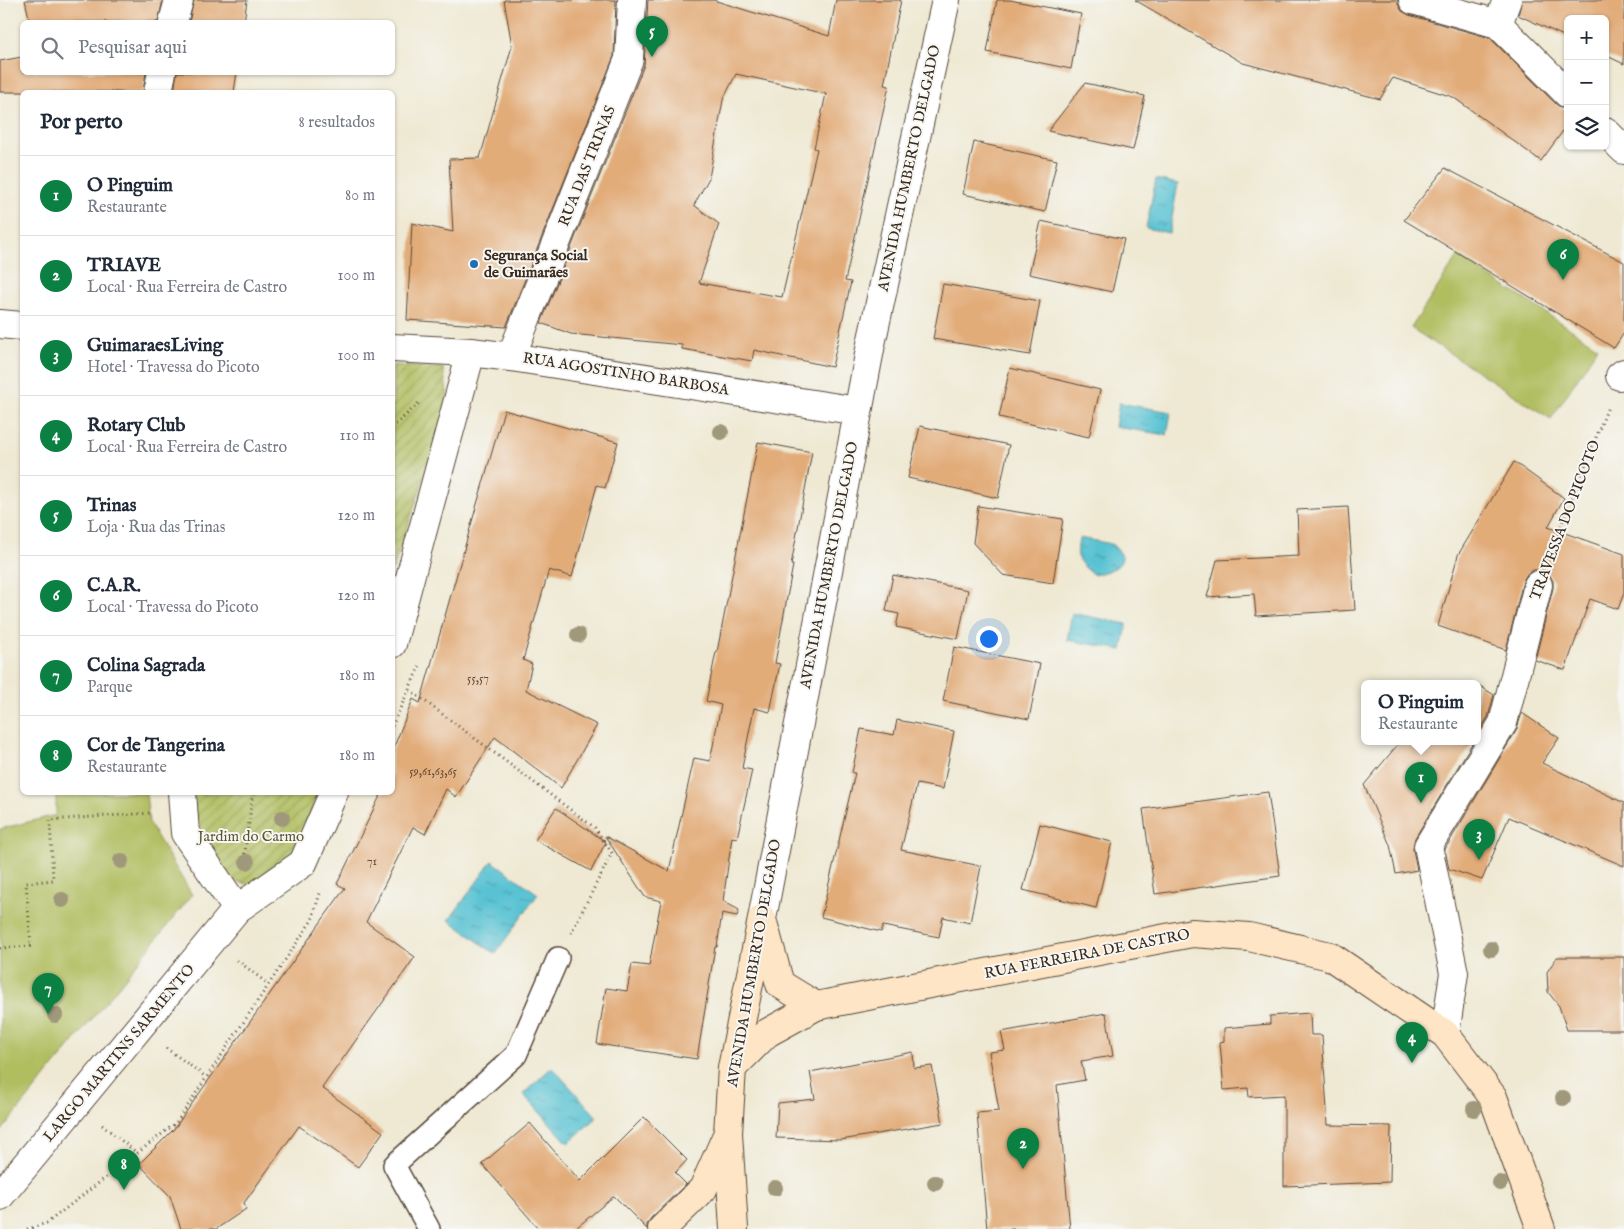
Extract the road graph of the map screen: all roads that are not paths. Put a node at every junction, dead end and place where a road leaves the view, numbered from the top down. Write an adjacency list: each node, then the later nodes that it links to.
1 (179, 0): 6 (street)
2 (632, 0): 16 (street, RUA DAS TRINAS)
3 (946, 0): 17 (street, AVENIDA HUMBERTO DELGADO)
4 (1413, 0): 5 (street)
5 (1503, 12): 8 (street)
6 (174, 20)
7 (161, 75): 9 (street)
8 (1564, 89)
9 (158, 90)
10 (1609, 135): 11 (street)
11 (1624, 150)
12 (0, 324): 13 (street)
13 (20, 326)
14 (395, 348): 15 (street, RUA AGOSTINHO BARBOSA)
15 (471, 352): 16 (street, RUA AGOSTINHO BARBOSA); 19 (street)
16 (512, 357): 17 (street, RUA AGOSTINHO BARBOSA)
17 (858, 411): 23 (street, AVENIDA HUMBERTO DELGADO)
18 (1538, 585): 26 (street, TRAVESSA DO PICOTO)
19 (395, 633)
20 (182, 795): 22 (street)
21 (333, 795): 22 (street, LARGO MARTINS SARMENTO)
22 (237, 909): 29 (street, LARGO MARTINS SARMENTO)
23 (762, 919): 25 (street); 27 (street, AVENIDA HUMBERTO DELGADO)
24 (558, 958): 30 (lane)
25 (816, 1006): 26 (street, RUA FERREIRA DE CASTRO); 27 (street, RUA FERREIRA DE CASTRO)
26 (1445, 1034): 33 (street, RUA FERREIRA DE CASTRO)
27 (732, 1068): 28 (street, AVENIDA HUMBERTO DELGADO)
28 (728, 1133): 31 (street); 32 (street)
29 (0, 1196)
30 (429, 1229)
31 (662, 1229)
32 (734, 1229)
33 (1541, 1229)

